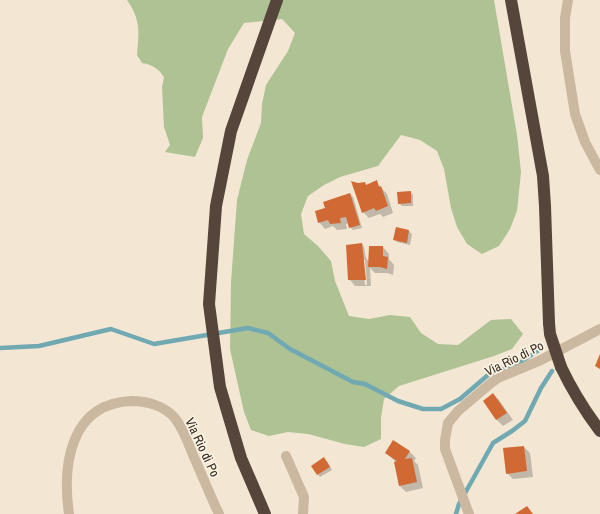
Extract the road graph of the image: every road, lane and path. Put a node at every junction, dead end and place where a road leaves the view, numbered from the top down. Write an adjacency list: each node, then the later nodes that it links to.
1 (277, 0): 10 (highway)
2 (510, 0): 6 (highway, bridge)
3 (568, 0): 4 (street)
4 (600, 170)
5 (600, 329): 12 (street, Via Rio di Po)
6 (600, 431)
7 (286, 456): 11 (street)
8 (68, 514): 9 (street, Via Rio di Po)
9 (219, 514)
10 (265, 514)
11 (303, 514)
12 (468, 514)

